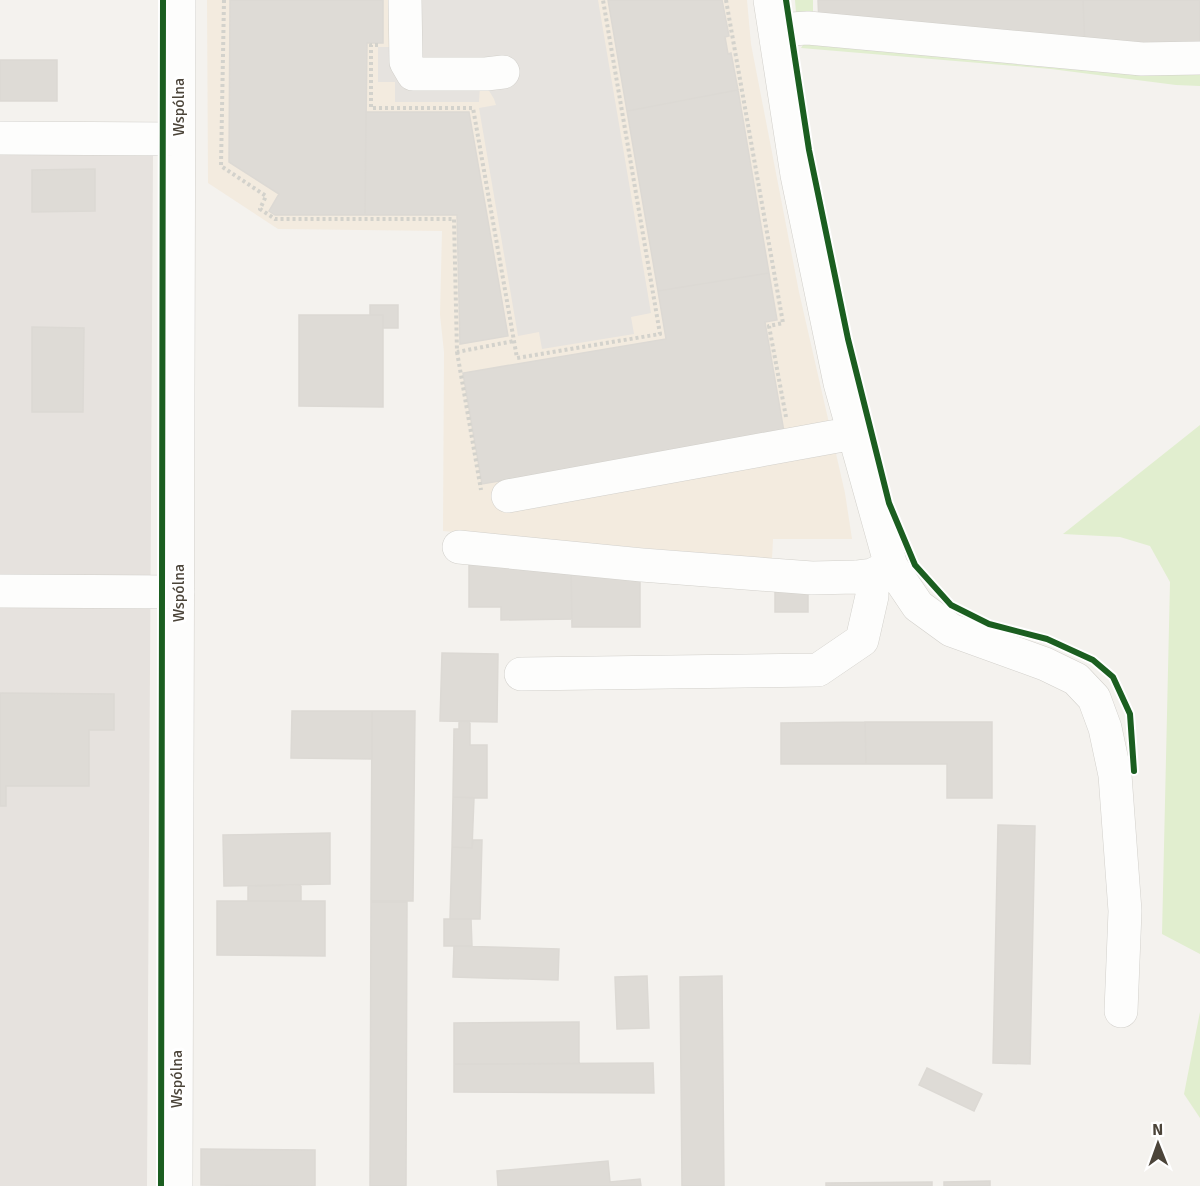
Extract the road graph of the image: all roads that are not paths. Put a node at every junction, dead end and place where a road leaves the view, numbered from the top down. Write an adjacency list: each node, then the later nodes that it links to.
1 (179, 0): 8 (street, Wspólna)
2 (405, 0): 6 (street)
3 (770, 0): 4 (street)
4 (775, 33): 5 (street); 9 (street)
5 (1200, 58)
6 (503, 72)
7 (0, 138): 8 (street)
8 (178, 139): 14 (street, Wspólna)
9 (854, 433): 10 (street); 12 (street)
10 (494, 493)
11 (459, 547): 12 (street)
12 (882, 571): 15 (street); 16 (street)
13 (0, 591): 14 (street)
14 (178, 592): 17 (street, Wspólna)
15 (521, 674)
16 (1121, 1011)
17 (176, 1186)

